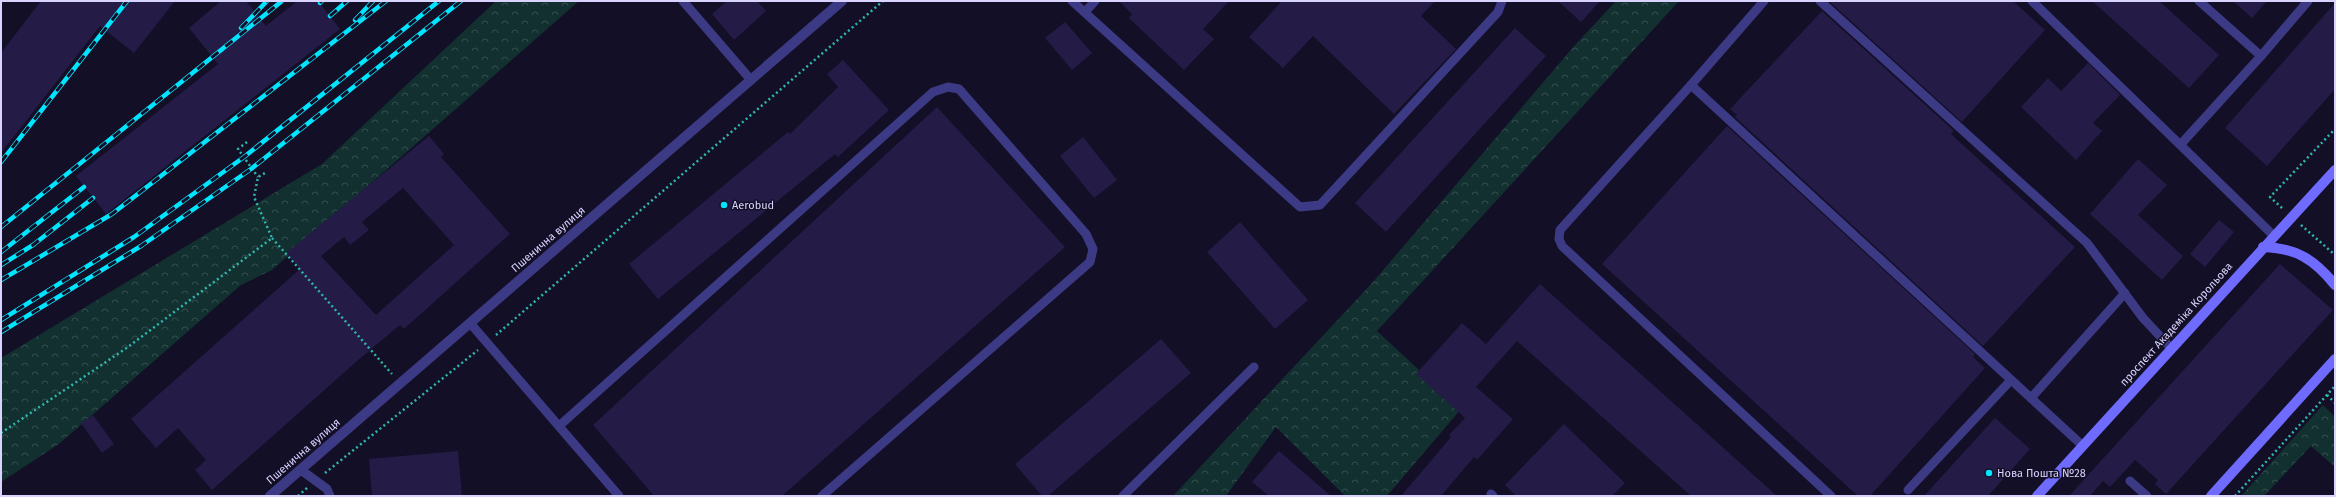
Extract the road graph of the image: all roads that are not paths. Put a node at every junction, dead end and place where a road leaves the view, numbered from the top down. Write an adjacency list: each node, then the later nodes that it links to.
1 (683, 1): 13 (lane)
2 (842, 1): 13 (street, Пшенична вулиця)
3 (1072, 1): 11 (lane)
4 (1095, 1): 11 (lane)
5 (1502, 1): 11 (lane)
6 (1764, 1): 14 (lane)
7 (1820, 1): 20 (lane)
8 (2032, 1): 15 (lane)
9 (2199, 1): 12 (lane)
10 (2308, 1): 12 (lane)
11 (1085, 12)
12 (2261, 56): 15 (lane)
13 (751, 80): 21 (street, Пшенична вулиця)
14 (1691, 85): 25 (lane); 37 (lane)
15 (2181, 144): 17 (lane)
16 (2335, 170): 17 (main road, проспект Академіка Корольова)
17 (2274, 236): 18 (main road, проспект Академіка Корольова)
18 (2263, 247): 19 (main road); 22 (main road, проспект Академіка Корольова)
19 (2335, 285)
20 (2125, 293): 22 (lane); 26 (lane)
21 (470, 323): 27 (lane); 29 (street, Пшенична вулиця)
22 (2171, 348): 28 (main road, проспект Академіка Корольова)
23 (2335, 359): 40 (main road)
24 (1254, 367): 36 (lane)
25 (2010, 380): 26 (lane); 31 (lane)
26 (2031, 398): 28 (lane)
27 (559, 426): 34 (lane); 35 (lane)
28 (2083, 446): 38 (main road, проспект Академіка Корольова)
29 (301, 470): 32 (street, Пшенична вулиця); 33 (lane)
30 (2130, 481): 39 (lane)
31 (1908, 490)
32 (270, 496)
33 (330, 496)
34 (619, 496)
35 (822, 496)
36 (1122, 496)
37 (1831, 496)
38 (2037, 496)
39 (2147, 496)
40 (2211, 496)

